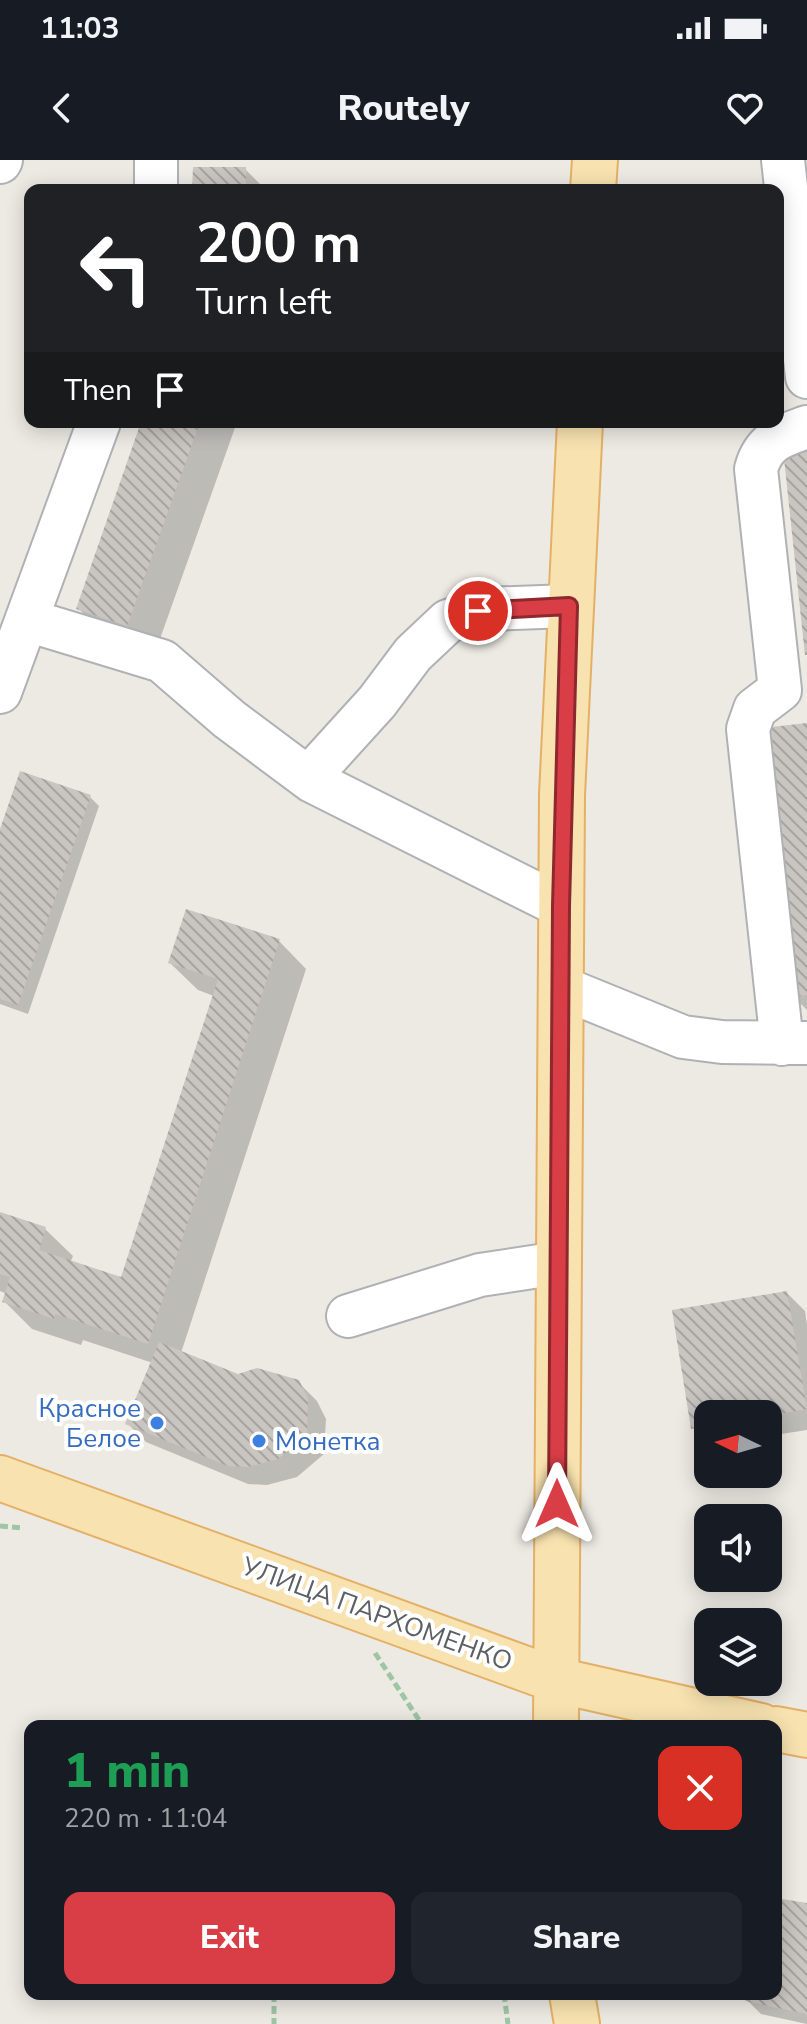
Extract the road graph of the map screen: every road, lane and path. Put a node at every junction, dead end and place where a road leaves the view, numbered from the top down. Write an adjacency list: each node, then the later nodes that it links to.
1 (156, 160): 4 (street)
2 (595, 160): 5 (main road)
3 (783, 160): 6 (street)
4 (156, 184)
5 (593, 184)
6 (807, 377)
7 (807, 427): 16 (street)
8 (97, 428): 11 (street)
9 (580, 428): 10 (main road)
10 (569, 606): 13 (street); 14 (main road)
11 (27, 620): 12 (street); 13 (street)
12 (0, 688)
13 (308, 778): 14 (street)
14 (561, 906): 15 (main road)
15 (560, 987): 16 (street); 17 (main road)
16 (794, 1043)
17 (559, 1263): 18 (street); 20 (main road)
18 (348, 1316)
19 (0, 1478): 20 (main road, УЛИЦА ПАРХОМЕНКО)
20 (556, 1680): 21 (main road); 22 (main road, УЛИЦА ПАРХОМЕНКО)
21 (556, 1720)
22 (734, 1720)
23 (782, 1730): 24 (main road)
24 (807, 1735)
25 (274, 2000): 28 (path)
26 (505, 2000): 29 (path)
27 (573, 2000): 30 (main road)
28 (274, 2024)
29 (508, 2024)
30 (577, 2024)

